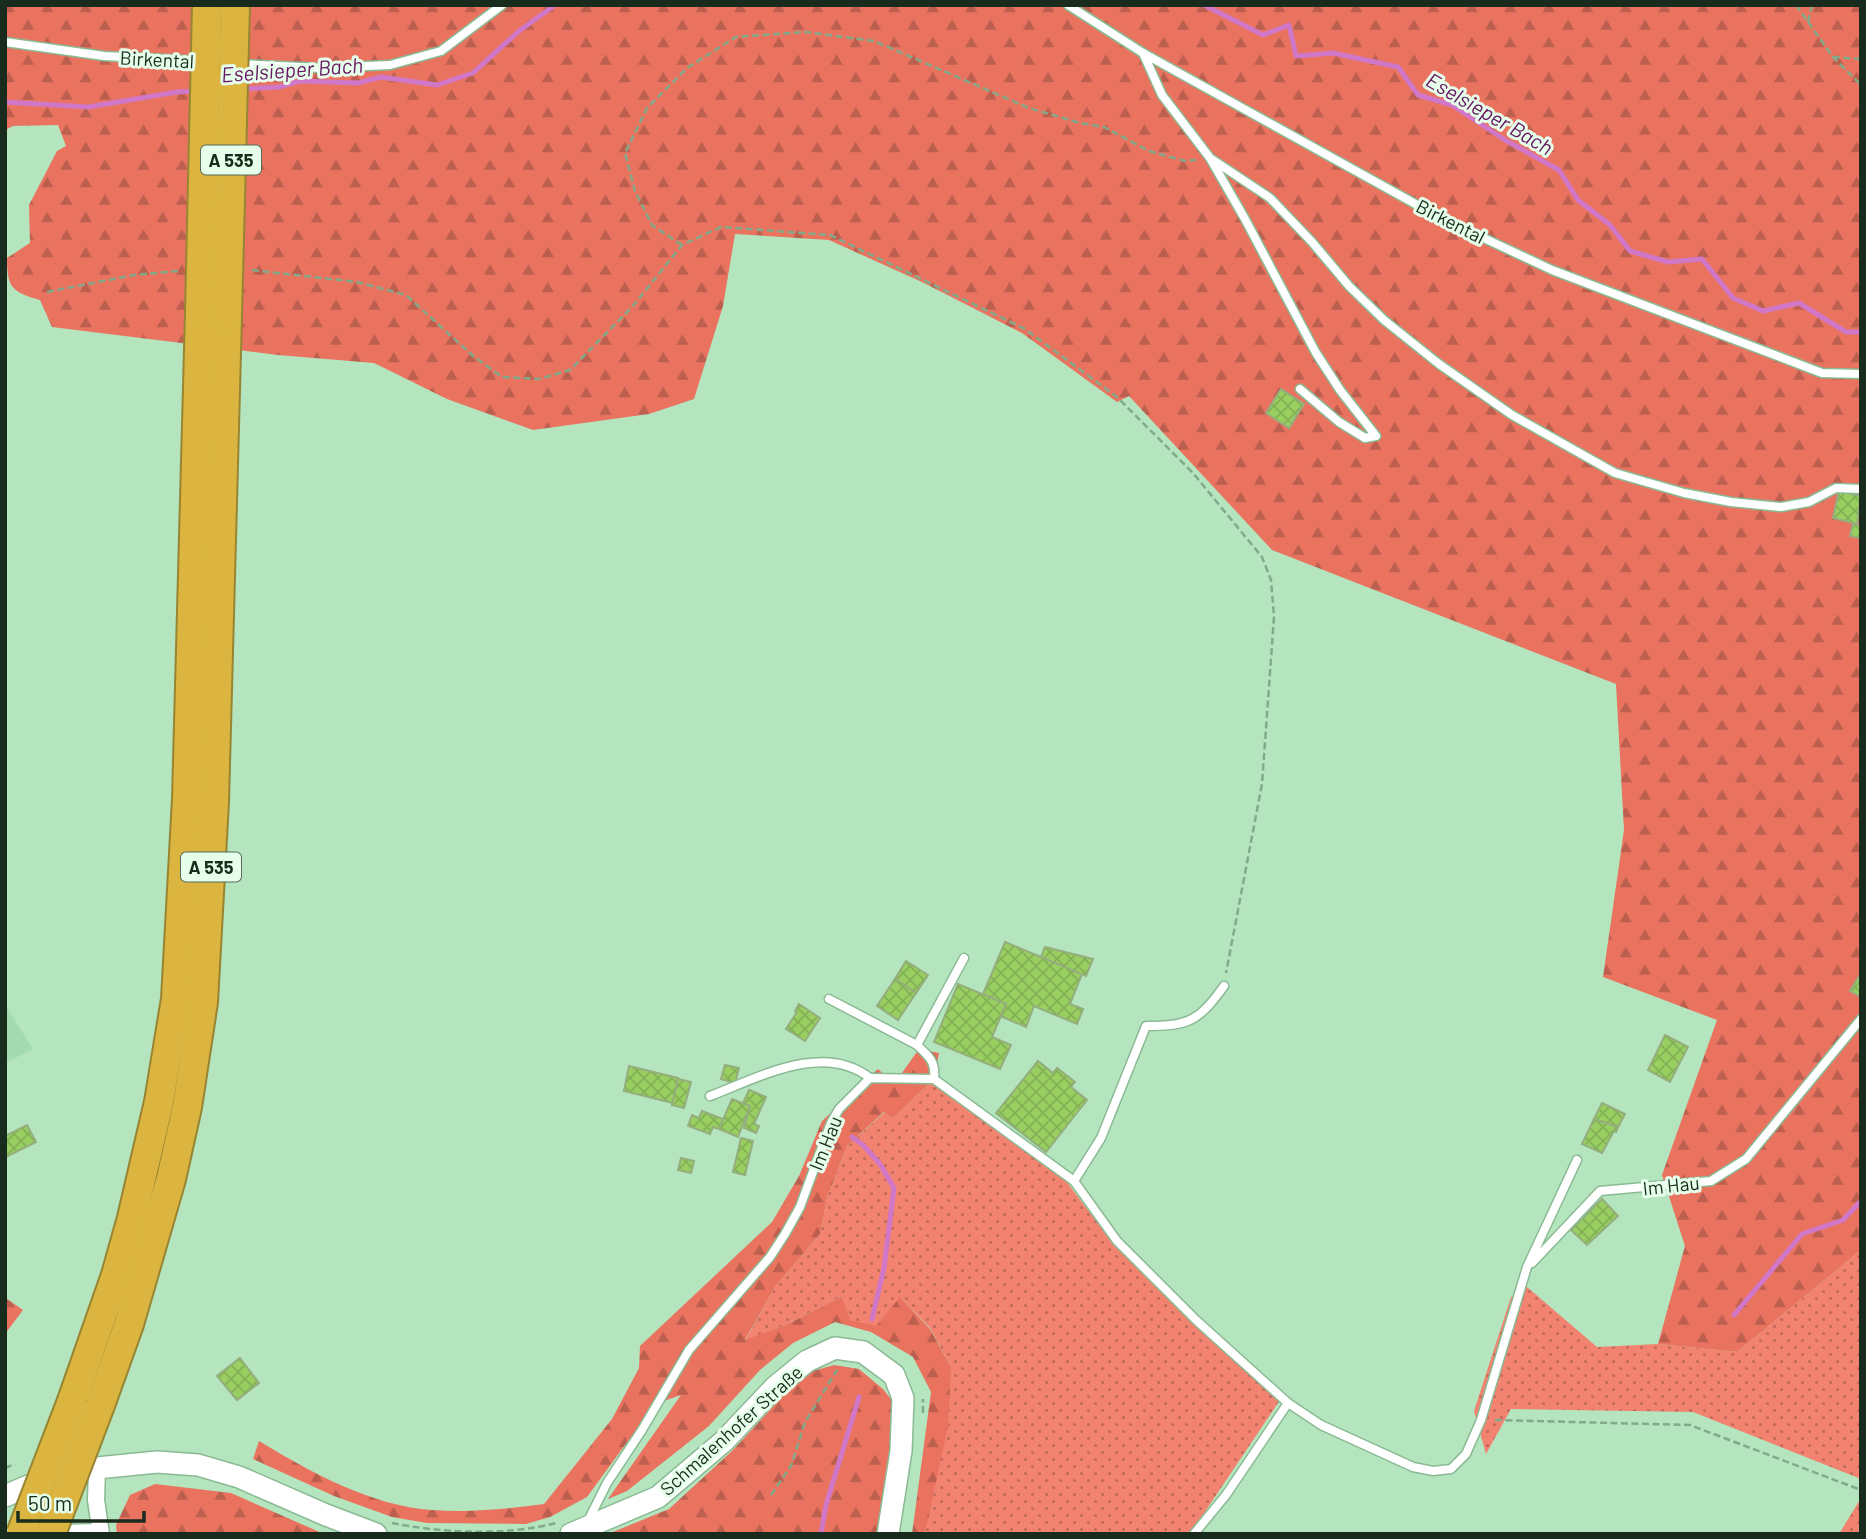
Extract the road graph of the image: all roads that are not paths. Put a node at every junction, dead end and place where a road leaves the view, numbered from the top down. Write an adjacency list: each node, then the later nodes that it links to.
1 (207, 5): 27 (highway, A 535, bridge)
2 (235, 5): 27 (highway, A 535, bridge)
3 (502, 5): 8 (lane)
4 (1069, 5): 6 (lane, Birkental)
5 (5, 42): 7 (lane, Birkental)
6 (1143, 53): 9 (lane); 10 (lane, Birkental)
7 (213, 62)
8 (226, 63)
9 (1210, 159): 11 (lane); 12 (lane)
10 (1861, 374)
11 (1300, 389)
12 (1861, 489)
13 (964, 958): 17 (lane)
14 (1224, 986): 22 (lane)
15 (829, 999): 17 (lane)
16 (1861, 1019): 23 (lane, Im Hau)
17 (917, 1045): 19 (lane)
18 (870, 1078): 19 (lane); 20 (lane); 29 (lane, Im Hau)
19 (934, 1079): 22 (lane, Im Hau)
20 (710, 1096)
21 (1577, 1160): 23 (lane, Im Hau)
22 (1074, 1181): 24 (lane, Im Hau)
23 (1527, 1268): 24 (lane, Im Hau)
24 (1288, 1403): 32 (lane)
25 (97, 1469): 26 (main road); 28 (street); 30 (main road)
26 (5, 1496)
27 (33, 1531): 28 (lane)
28 (100, 1531)
29 (577, 1532): 31 (main road, Schmalenhofer Straße)
30 (376, 1534)
31 (888, 1534)
32 (1194, 1534)

